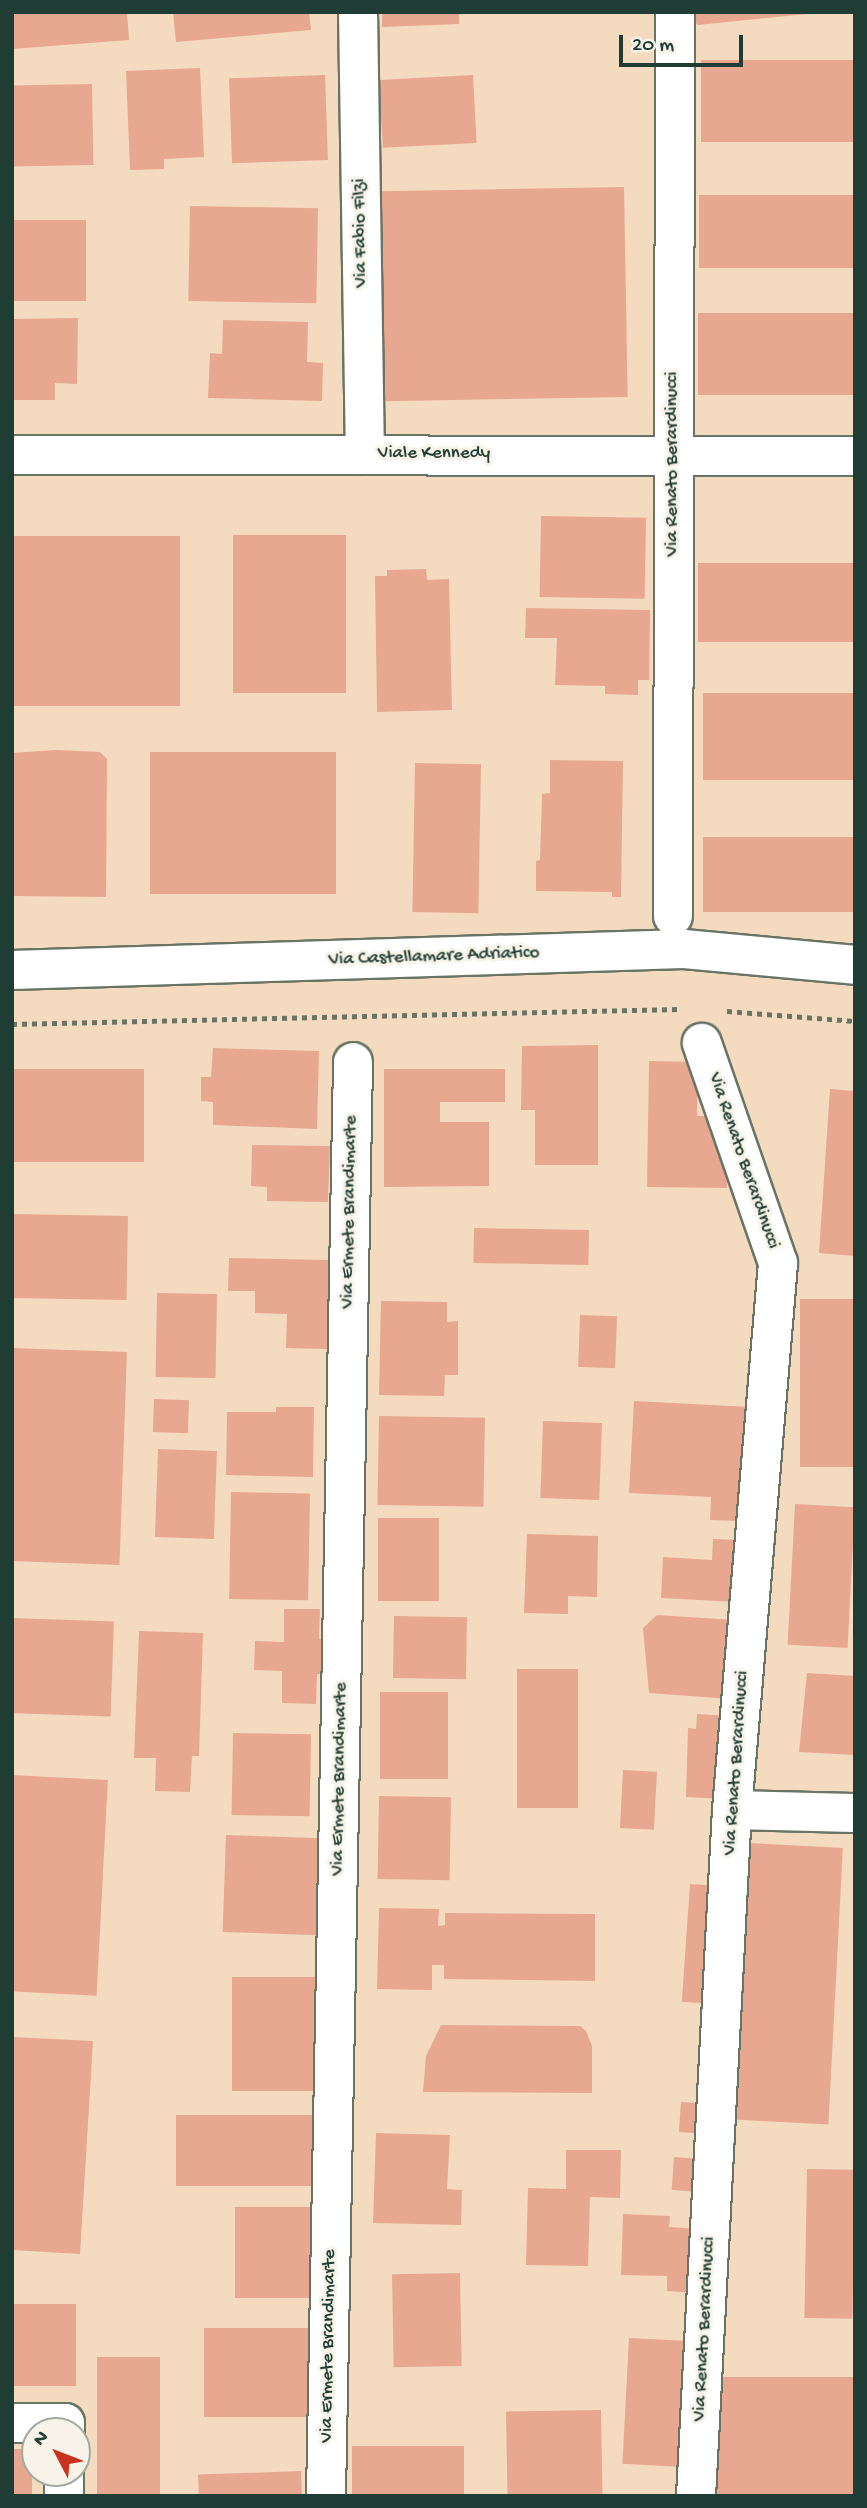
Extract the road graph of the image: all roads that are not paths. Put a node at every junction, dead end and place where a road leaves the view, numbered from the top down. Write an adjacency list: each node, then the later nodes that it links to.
1 (358, 12): 3 (street, Via Fabio Filzi)
2 (675, 12): 4 (street, Via Renato Berardinucci)
3 (365, 454): 4 (street, Viale Kennedy); 5 (street, Viale Kennedy)
4 (673, 454): 6 (street, Viale Kennedy); 7 (street, Via Renato Berardinucci)
5 (12, 455)
6 (855, 456)
7 (673, 916)
8 (855, 965): 9 (street, Via Castellamare Adriatico)
9 (12, 970)
10 (704, 1021): 12 (street, Via Renato Berardinucci)
11 (353, 1062): 14 (street, Via Ermete Brandimarte)
12 (732, 1810): 13 (street); 15 (street, Via Renato Berardinucci)
13 (855, 1813)
14 (326, 2496)
15 (696, 2496)

